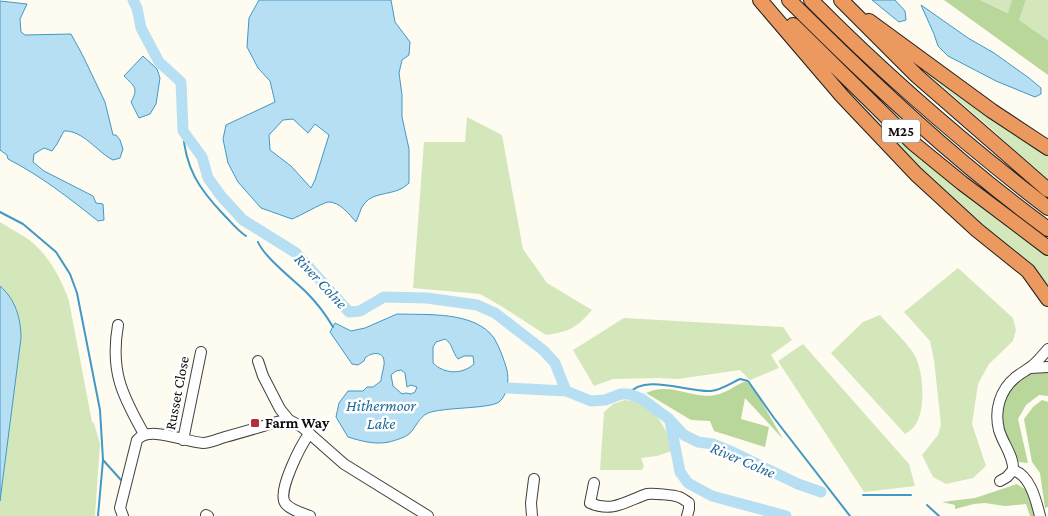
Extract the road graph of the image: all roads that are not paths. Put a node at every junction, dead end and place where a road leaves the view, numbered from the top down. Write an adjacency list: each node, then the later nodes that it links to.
1 (760, 0): 11 (highway, M25)
2 (767, 0): 10 (highway, M25)
3 (789, 0): 9 (highway, M25)
4 (811, 0): 8 (highway, M25)
5 (841, 1): 6 (highway); 7 (highway)
6 (1048, 148)
7 (1048, 190)
8 (1048, 208)
9 (1048, 229)
10 (1048, 248)
11 (1048, 299)
12 (118, 325): 21 (street)
13 (1048, 349): 17 (street)
14 (201, 352): 23 (street, Russet Close)
15 (258, 361): 18 (street)
16 (1048, 367): 17 (street)
17 (1030, 368): 24 (street)
18 (280, 409): 19 (street); 20 (street)
19 (289, 420): 20 (street); 22 (street)
20 (277, 422): 23 (street)
21 (144, 434): 23 (street); 28 (street)
22 (309, 434): 29 (street); 30 (street)
23 (183, 440)
24 (1013, 470): 26 (street); 33 (street)
25 (534, 479): 31 (street)
26 (1000, 481)
27 (594, 483): 32 (street)
28 (123, 516)
29 (310, 516)
30 (428, 516)
31 (532, 516)
32 (687, 516)
33 (1040, 516)

